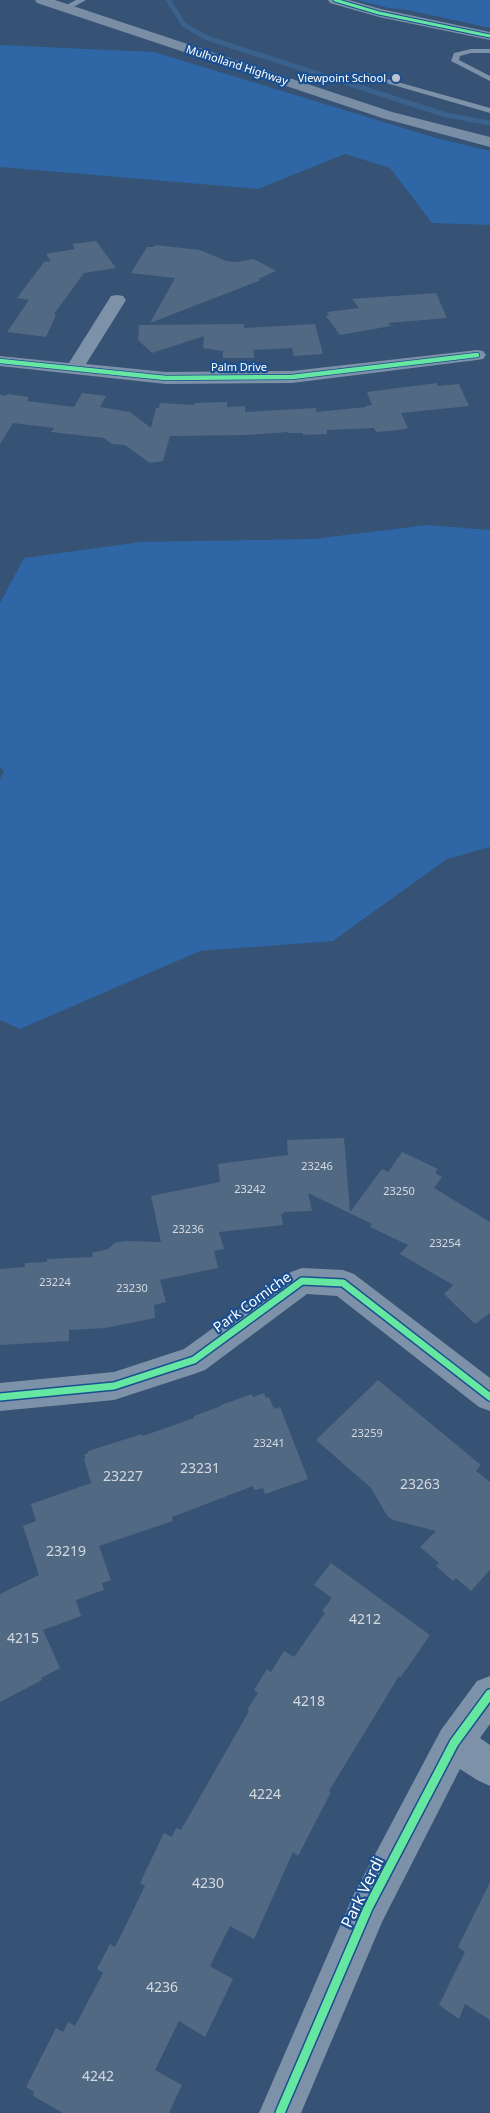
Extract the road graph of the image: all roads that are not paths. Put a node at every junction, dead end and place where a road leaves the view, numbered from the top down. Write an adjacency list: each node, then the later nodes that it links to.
1 (42, 0): 4 (main road, Mulholland Highway)
2 (82, 0): 4 (lane)
3 (335, 0): 5 (street)
4 (65, 8): 10 (main road, Mulholland Highway)
5 (490, 36)
6 (490, 51): 8 (lane)
7 (365, 74): 9 (lane)
8 (490, 79)
9 (490, 111)
10 (490, 142)
11 (117, 300): 14 (street)
12 (477, 355): 14 (street, Palm Drive)
13 (0, 361): 14 (street, Palm Drive)
14 (74, 369)
15 (490, 1396): 16 (street, Park Corniche)
16 (0, 1398)
17 (490, 1694): 18 (street, Park Verdi)
18 (454, 1743): 19 (street); 20 (street, Park Verdi)
19 (490, 1767)
20 (280, 2113)

